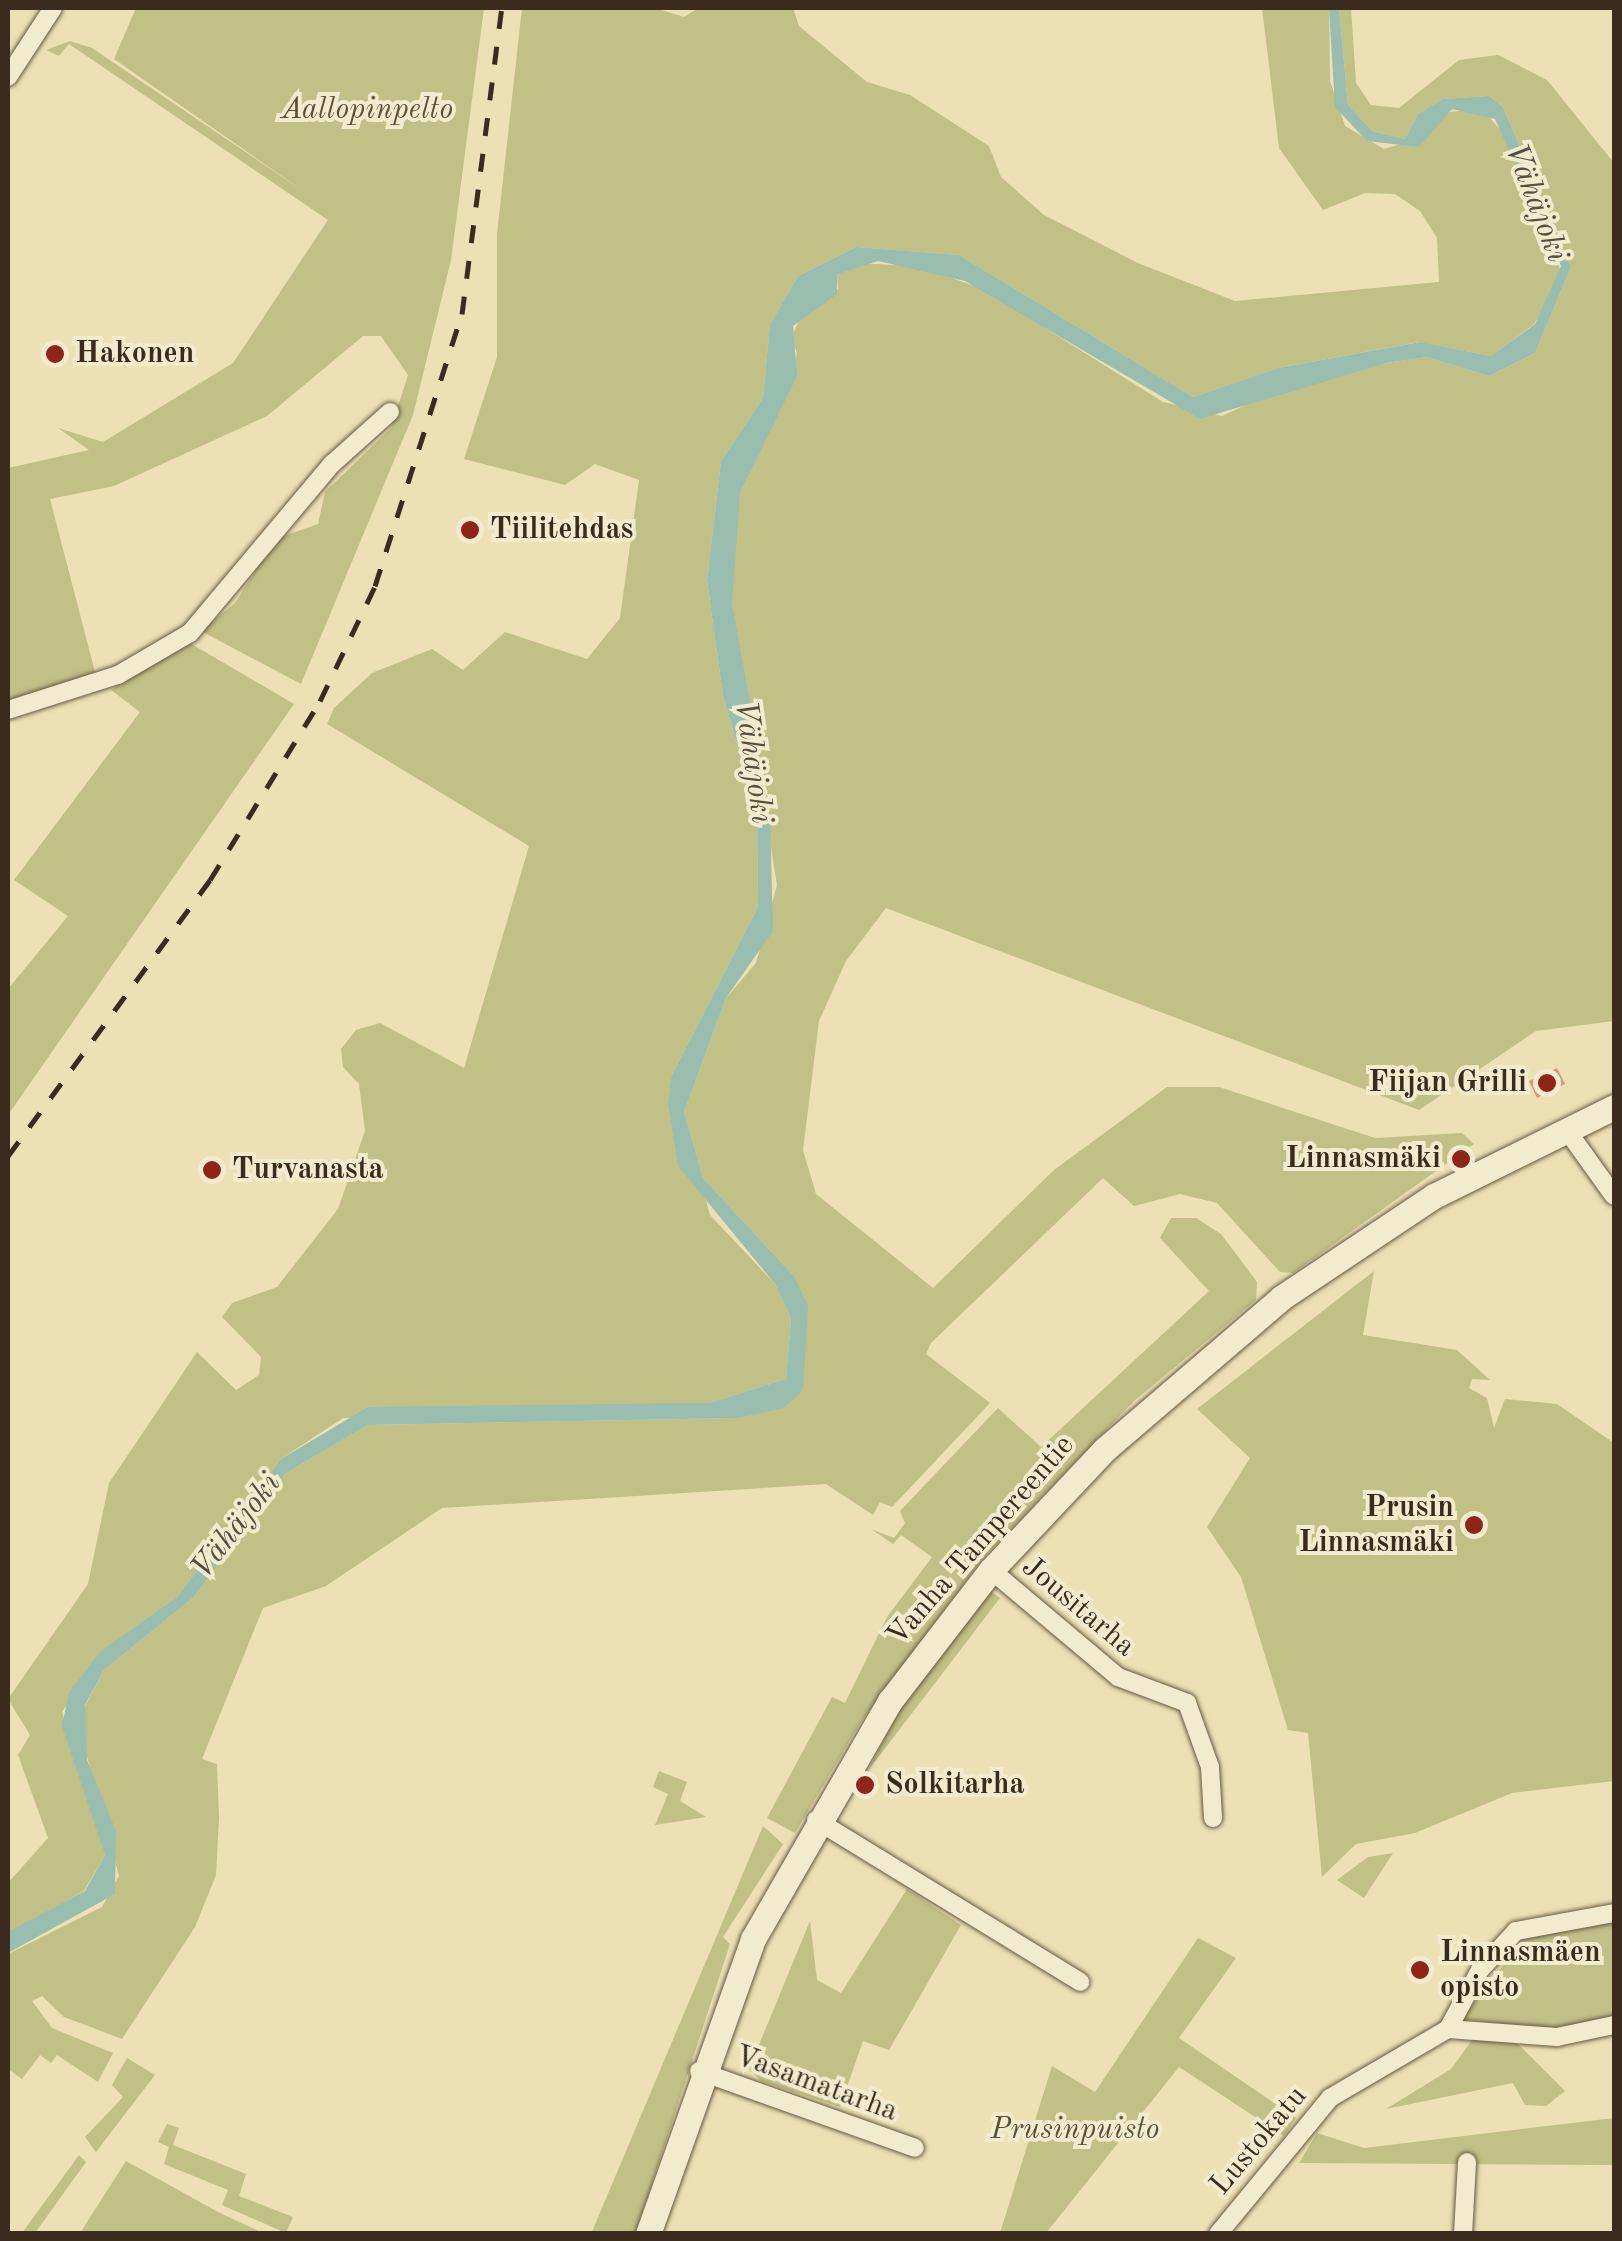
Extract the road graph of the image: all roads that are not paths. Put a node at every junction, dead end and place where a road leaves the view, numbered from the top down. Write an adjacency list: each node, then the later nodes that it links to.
1 (53, 8): 2 (street)
2 (8, 77)
3 (390, 412): 4 (street)
4 (8, 710)
5 (1614, 1106): 6 (main road, Vanha Tampereentie)
6 (1566, 1129): 7 (street); 8 (main road, Vanha Tampereentie)
7 (1614, 1196)
8 (991, 1570): 9 (street, Jousitarha); 10 (main road, Vanha Tampereentie)
9 (1213, 1818)
10 (816, 1820): 12 (street); 15 (main road, Vanha Tampereentie)
11 (1614, 1913): 14 (street)
12 (1080, 1982)
13 (1614, 2026): 14 (street)
14 (1448, 2029): 19 (street, Lustokatu)
15 (699, 2071): 16 (street, Vasamatarha); 18 (main road, Vanha Tampereentie)
16 (914, 2148)
17 (1467, 2162): 20 (street)
18 (648, 2234)
19 (1218, 2234)
20 (1463, 2234)

